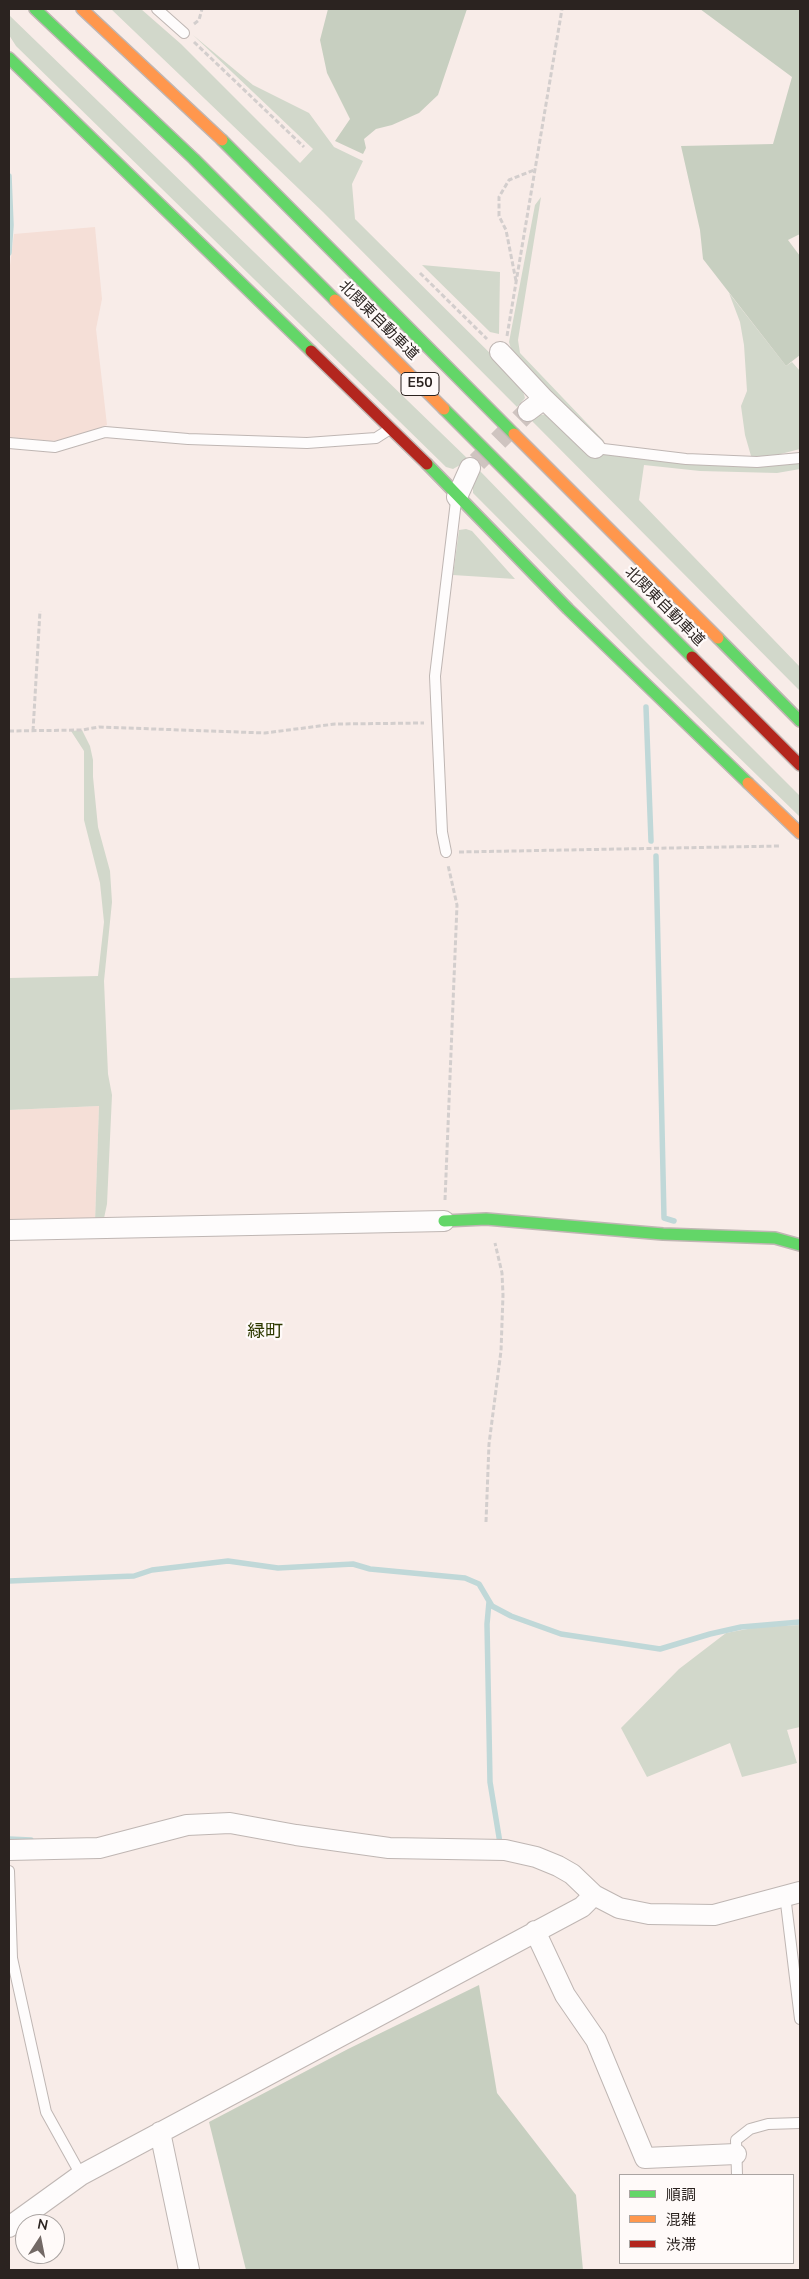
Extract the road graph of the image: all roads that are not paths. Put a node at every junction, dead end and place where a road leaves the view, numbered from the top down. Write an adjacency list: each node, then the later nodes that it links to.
1 (35, 9): 14 (main road, 北関東自動車道 / E50)
2 (82, 9): 13 (main road, 北関東自動車道 / E50)
3 (156, 9): 4 (lane)
4 (184, 33)
5 (9, 58): 7 (main road)
6 (500, 352): 9 (street)
7 (390, 428): 8 (lane); 12 (main road)
8 (9, 442)
9 (595, 448): 10 (lane)
10 (800, 458)
11 (470, 468): 12 (street)
12 (457, 497): 15 (main road); 16 (lane)
13 (800, 722)
14 (800, 765)
15 (800, 833)
16 (446, 852)
17 (444, 1221): 18 (street); 19 (main road)
18 (9, 1230)
19 (800, 1245)
20 (9, 1850): 23 (street)
21 (9, 1871): 30 (lane)
22 (793, 1893): 23 (street); 25 (lane)
23 (594, 1895): 24 (street)
24 (535, 1931): 27 (street); 28 (street)
25 (800, 2019)
26 (800, 2123): 28 (lane)
27 (160, 2132): 30 (street); 32 (street)
28 (736, 2154): 29 (lane)
29 (737, 2174)
30 (81, 2175): 31 (street)
31 (9, 2227)
32 (189, 2270)

